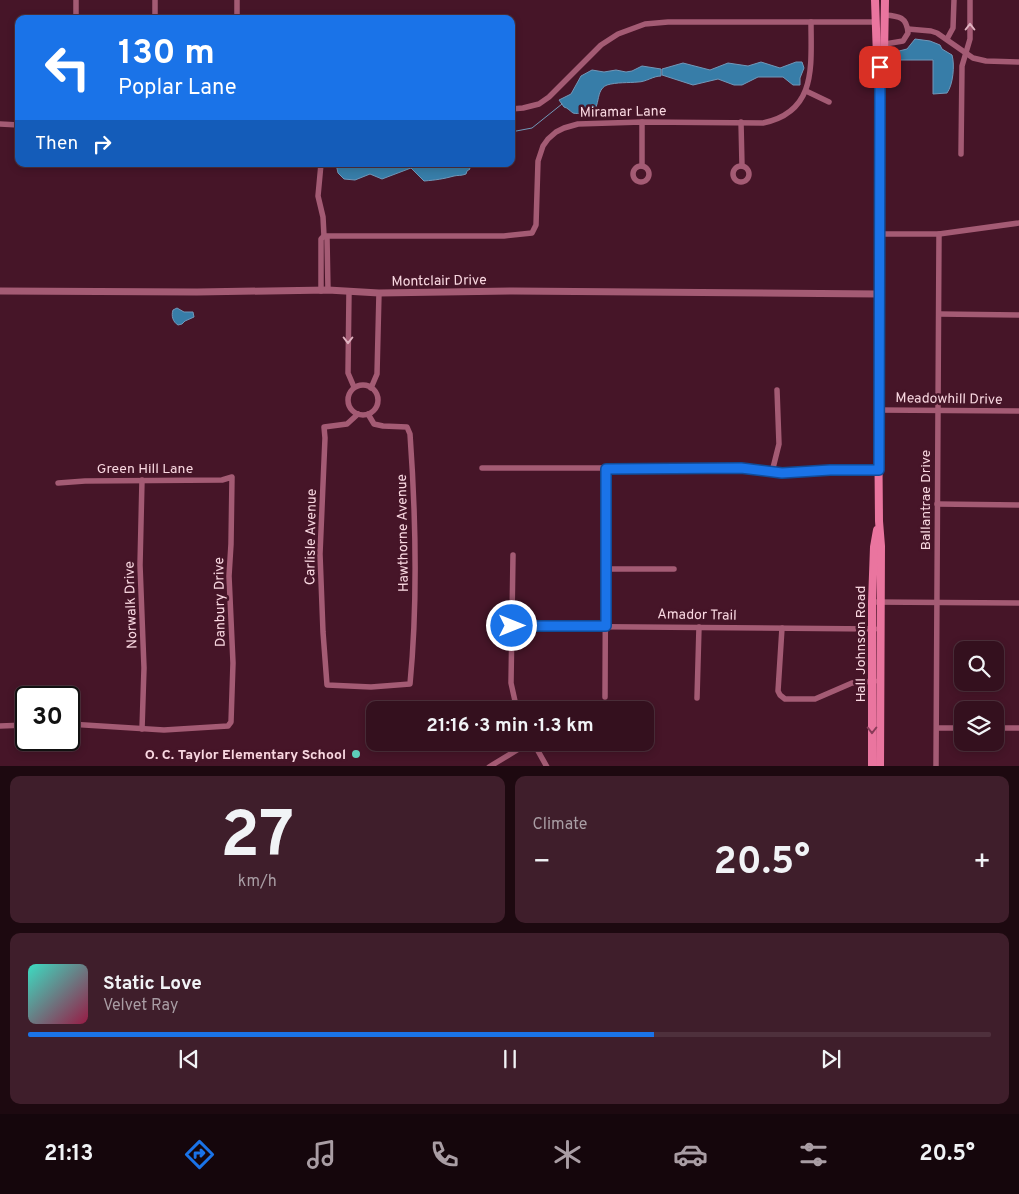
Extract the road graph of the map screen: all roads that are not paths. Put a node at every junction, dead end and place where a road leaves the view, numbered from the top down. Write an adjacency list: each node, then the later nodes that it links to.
1 (76, 0): 9 (street)
2 (155, 0): 10 (street)
3 (237, 0): 11 (street)
4 (875, 0): 13 (main road, Hall Johnson Road)
5 (885, 0): 8 (main road, Hall Johnson Road)
6 (954, 0): 15 (street)
7 (970, 0): 17 (street, one-way to 7)
8 (885, 14): 14 (street); 16 (main road, Hall Johnson Road)
9 (76, 15)
10 (155, 15)
11 (237, 15)
12 (812, 22): 13 (street); 20 (street, Miramar Lane); 22 (street)
13 (876, 22): 19 (main road, Hall Johnson Road)
14 (908, 30): 15 (street); 16 (street)
15 (947, 39): 17 (street)
16 (885, 44): 19 (main road, Hall Johnson Road)
17 (967, 53): 18 (street); 27 (street)
18 (1019, 62)
19 (880, 67): 32 (main road, Hall Johnson Road)
20 (806, 91): 21 (street); 24 (street, Miramar Lane)
21 (829, 102)
22 (515, 109)
23 (642, 122): 24 (street, Miramar Lane); 28 (street); 34 (street, Miramar Lane)
24 (741, 122): 29 (street)
25 (0, 124): 26 (street)
26 (15, 124)
27 (961, 154)
28 (642, 166)
29 (742, 166)
30 (321, 167): 34 (street)
31 (1019, 223): 33 (street)
32 (879, 234): 33 (street); 39 (main road, Hall Johnson Road)
33 (938, 234): 40 (street, Ballantrae Drive)
34 (326, 237): 36 (street)
35 (0, 291): 36 (street, Montclair Drive)
36 (325, 291): 37 (street, Montclair Drive)
37 (349, 292): 38 (street, Montclair Drive); 42 (street, one-way to 42)
38 (379, 292): 39 (street, Montclair Drive); 43 (street)
39 (879, 294): 45 (main road, Hall Johnson Road)
40 (939, 314): 41 (street); 46 (street, Ballantrae Drive)
41 (1019, 315)
42 (354, 387): 43 (street); 48 (street)
43 (371, 388): 49 (street)
44 (777, 390): 53 (street)
45 (878, 410): 46 (street, Meadowhill Drive); 52 (main road, Hall Johnson Road)
46 (938, 410): 47 (street, Meadowhill Drive); 57 (street, Ballantrae Drive)
47 (1019, 411)
48 (358, 414): 49 (street); 71 (street, Carlisle Avenue)
49 (368, 414): 71 (street, Hawthorne Avenue)
50 (482, 468): 51 (street)
51 (606, 469): 53 (street); 60 (street)
52 (879, 470): 53 (street); 62 (main road, Hall Johnson Road)
53 (772, 472)
54 (232, 477): 55 (street, Green Hill Lane); 82 (street, Danbury Drive)
55 (142, 480): 56 (street, Green Hill Lane); 82 (street, Norwalk Drive)
56 (58, 483)
57 (937, 504): 58 (street); 63 (street, Ballantrae Drive)
58 (1019, 505)
59 (513, 556): 65 (street)
60 (606, 569): 61 (street); 66 (street)
61 (674, 569)
62 (876, 602): 63 (street); 69 (main road, Hall Johnson Road)
63 (937, 602): 64 (street); 78 (street, Ballantrae Drive)
64 (1019, 602)
65 (512, 626): 66 (street, Amador Trail); 74 (street)
66 (606, 626): 67 (street, Amador Trail); 72 (street)
67 (699, 627): 68 (street, Amador Trail); 73 (street)
68 (782, 628): 69 (street, Amador Trail); 70 (street)
69 (876, 629): 70 (main road, Hall Johnson Road)
70 (876, 681): 87 (main road, Hall Johnson Road, one-way to 87); 88 (main road, Hall Johnson Road)
71 (327, 686)
72 (605, 697)
73 (697, 698)
74 (515, 701)
75 (15, 725): 77 (street)
76 (80, 725): 82 (street)
77 (0, 726)
78 (937, 728): 79 (street); 89 (street, Ballantrae Drive)
79 (954, 728)
80 (1004, 728): 81 (street)
81 (1019, 728)
82 (142, 729)
83 (515, 751): 85 (street)
84 (537, 751): 86 (street)
85 (489, 766)
86 (547, 766)
87 (872, 766)
88 (880, 766)
89 (936, 766)

